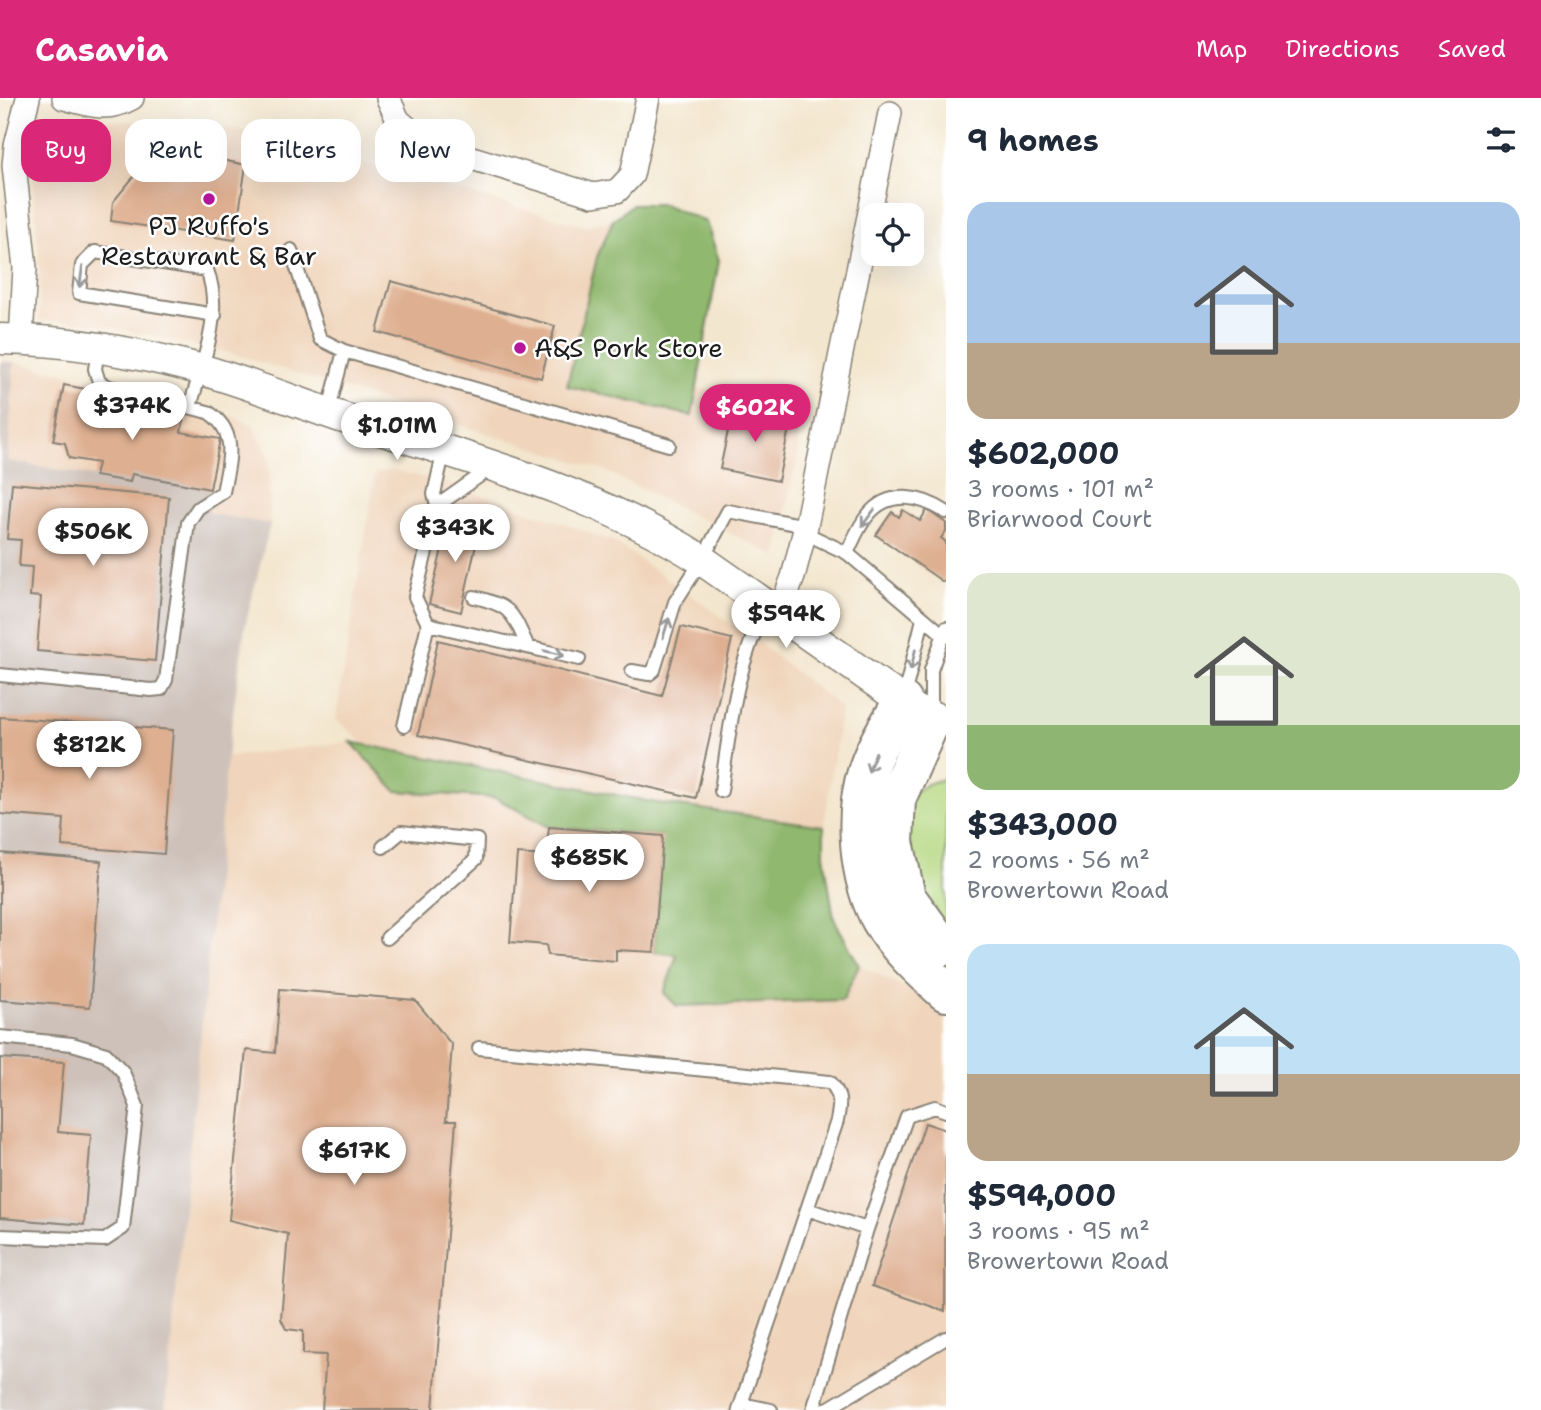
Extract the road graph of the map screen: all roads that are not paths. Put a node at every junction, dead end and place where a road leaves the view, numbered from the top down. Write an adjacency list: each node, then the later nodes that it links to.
1 (28, 98): 9 (street)
2 (64, 98): 3 (street)
3 (132, 98)
4 (388, 98): 5 (street)
5 (648, 98)
6 (890, 113): 20 (street)
7 (291, 250): 11 (lane)
8 (215, 316): 8 (lane, one-way to 8); 12 (lane)
9 (10, 339): 10 (street)
10 (98, 349): 12 (street); 13 (lane)
11 (344, 351): 14 (lane); 15 (lane)
12 (200, 369): 13 (lane); 14 (street)
13 (190, 407): 31 (lane)
14 (328, 413): 16 (street)
15 (669, 445)
16 (444, 450): 17 (street); 18 (lane)
17 (494, 466): 18 (lane); 22 (street)
18 (437, 506): 26 (lane)
19 (946, 512): 21 (lane, one-way to 21)
20 (805, 529): 21 (lane); 22 (lane); 24 (street)
21 (846, 553): 25 (lane)
22 (702, 560): 24 (street); 30 (lane, one-way to 22)
23 (474, 597): 28 (lane)
24 (773, 610): 32 (street); 34 (lane)
25 (923, 619): 27 (lane); 32 (lane, one-way to 32)
26 (428, 624): 28 (lane); 33 (lane)
27 (945, 633): 32 (lane)
28 (528, 647): 29 (lane, one-way to 29)
29 (579, 659)
30 (632, 671)
31 (0, 675)
32 (927, 716): 37 (highway); 38 (highway, one-way to 38)
33 (404, 726)
34 (720, 790)
35 (383, 846): 36 (lane)
36 (387, 938)
37 (946, 946)
38 (946, 992)
39 (0, 1037): 44 (lane)
40 (479, 1048): 42 (lane)
41 (946, 1111): 43 (lane)
42 (807, 1209): 43 (lane); 46 (lane)
43 (867, 1229): 48 (lane)
44 (0, 1236)
45 (946, 1338): 49 (lane)
46 (740, 1407): 47 (lane)
47 (771, 1410)
48 (813, 1410)
49 (821, 1410)

